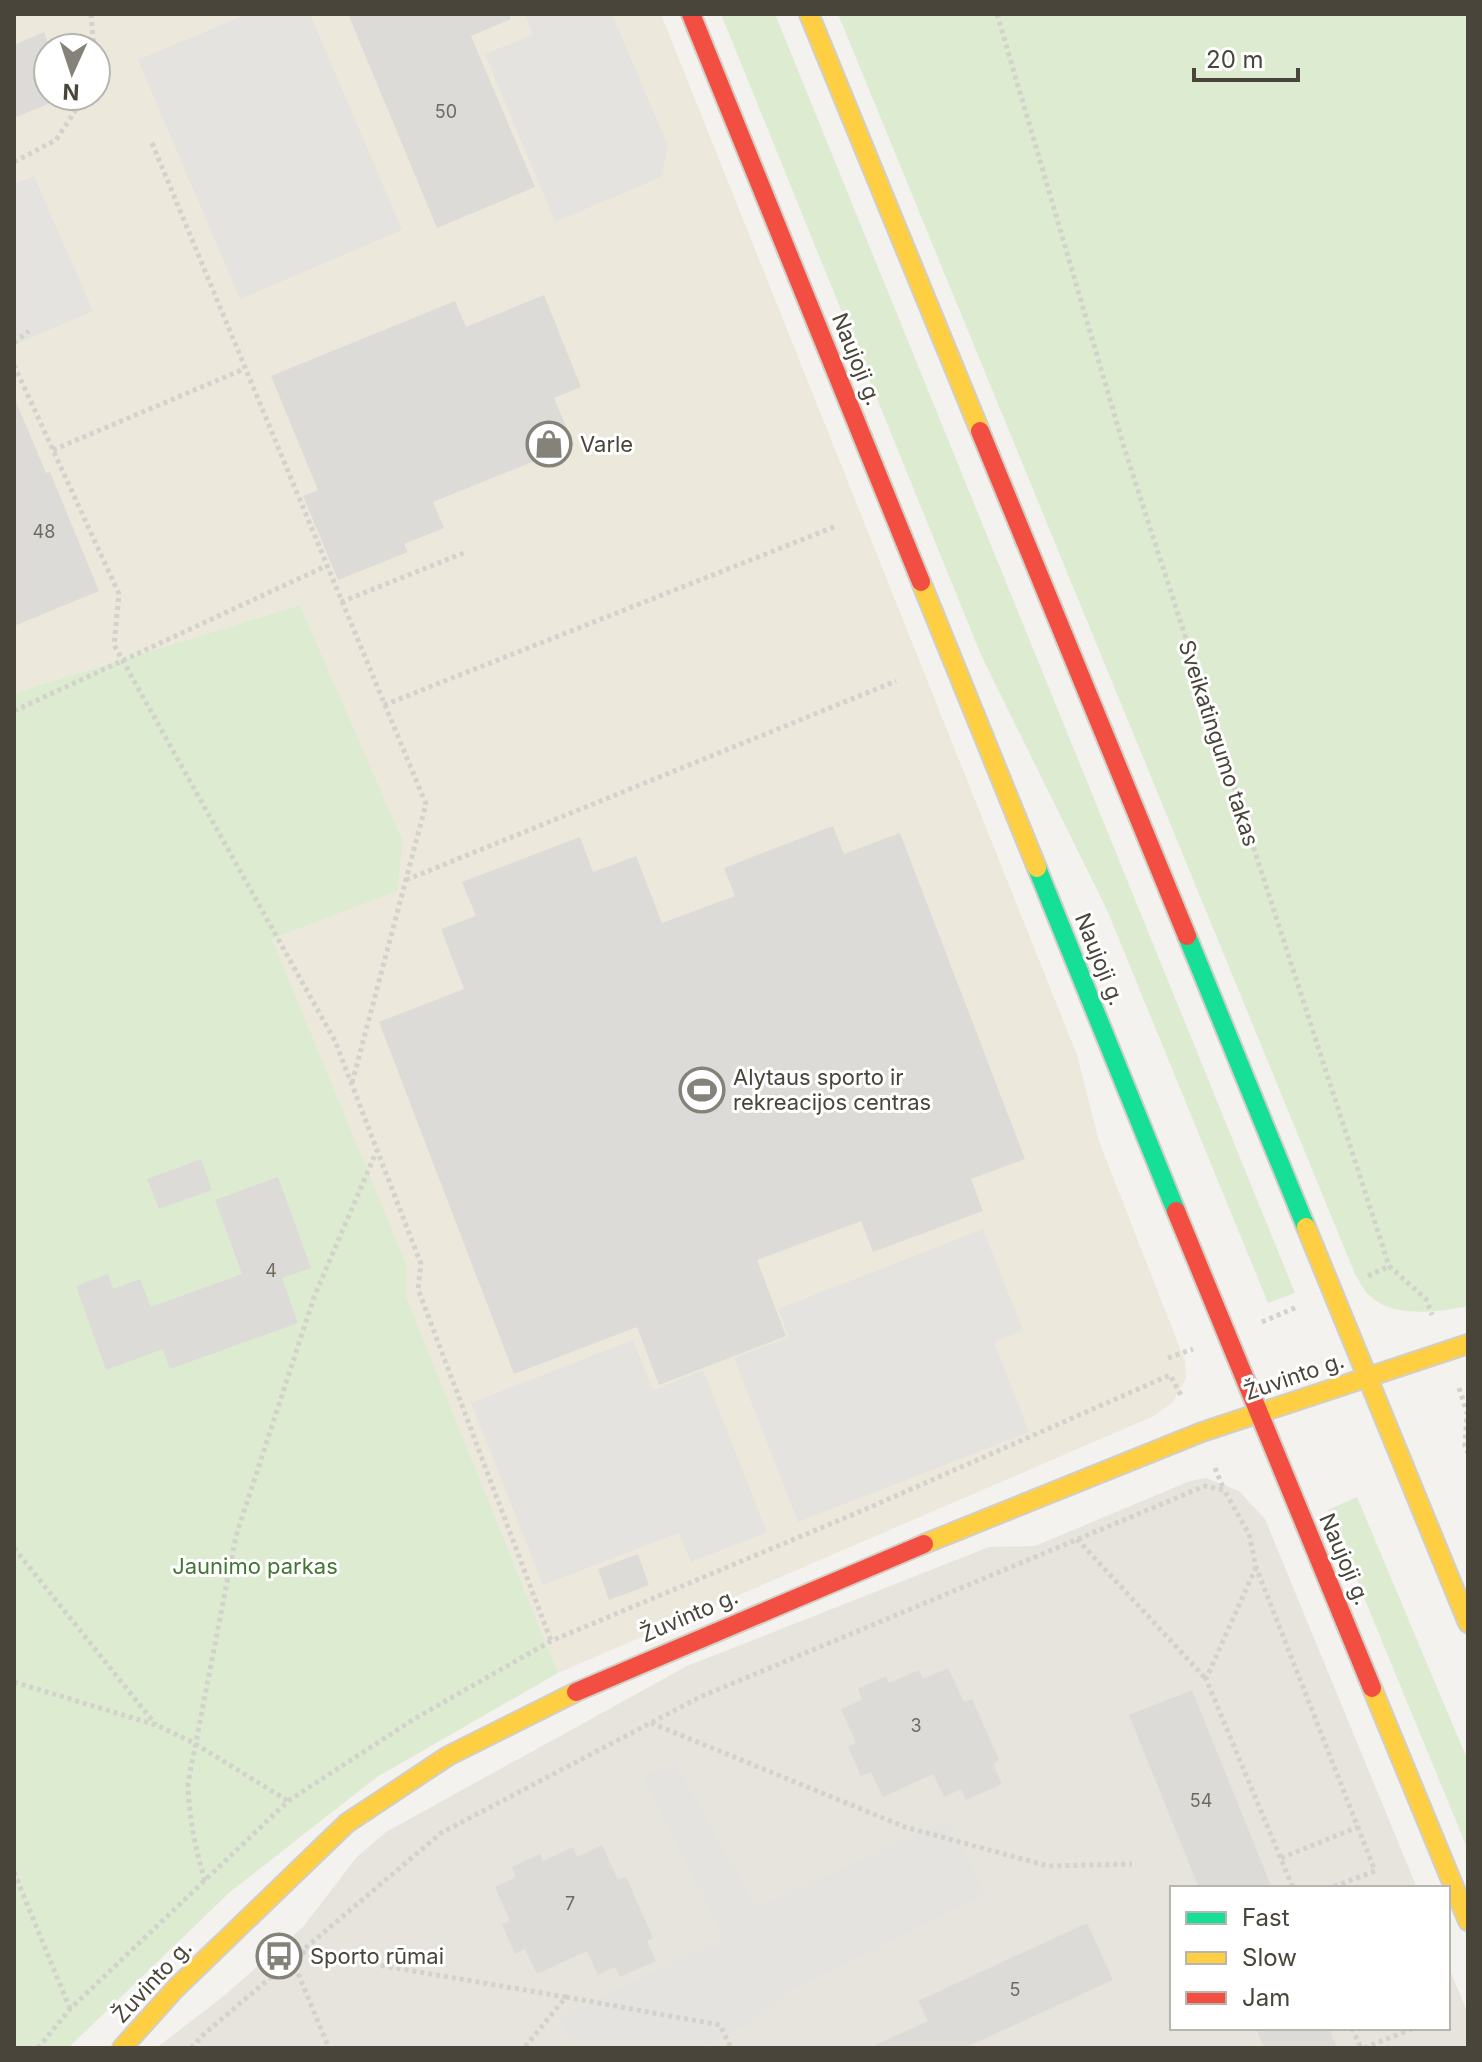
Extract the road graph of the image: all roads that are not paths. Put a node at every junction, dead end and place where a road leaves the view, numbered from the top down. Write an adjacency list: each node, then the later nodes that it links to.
1 (691, 14): 5 (main road, Naujoji g.)
2 (809, 14): 4 (main road)
3 (1468, 1344): 4 (main road, Žuvinto g.)
4 (1367, 1377): 5 (main road, Žuvinto g.); 6 (main road)
5 (1259, 1413): 7 (main road, Naujoji g.); 8 (main road, Žuvinto g.)
6 (1468, 1623)
7 (1468, 1921)
8 (122, 2048)

